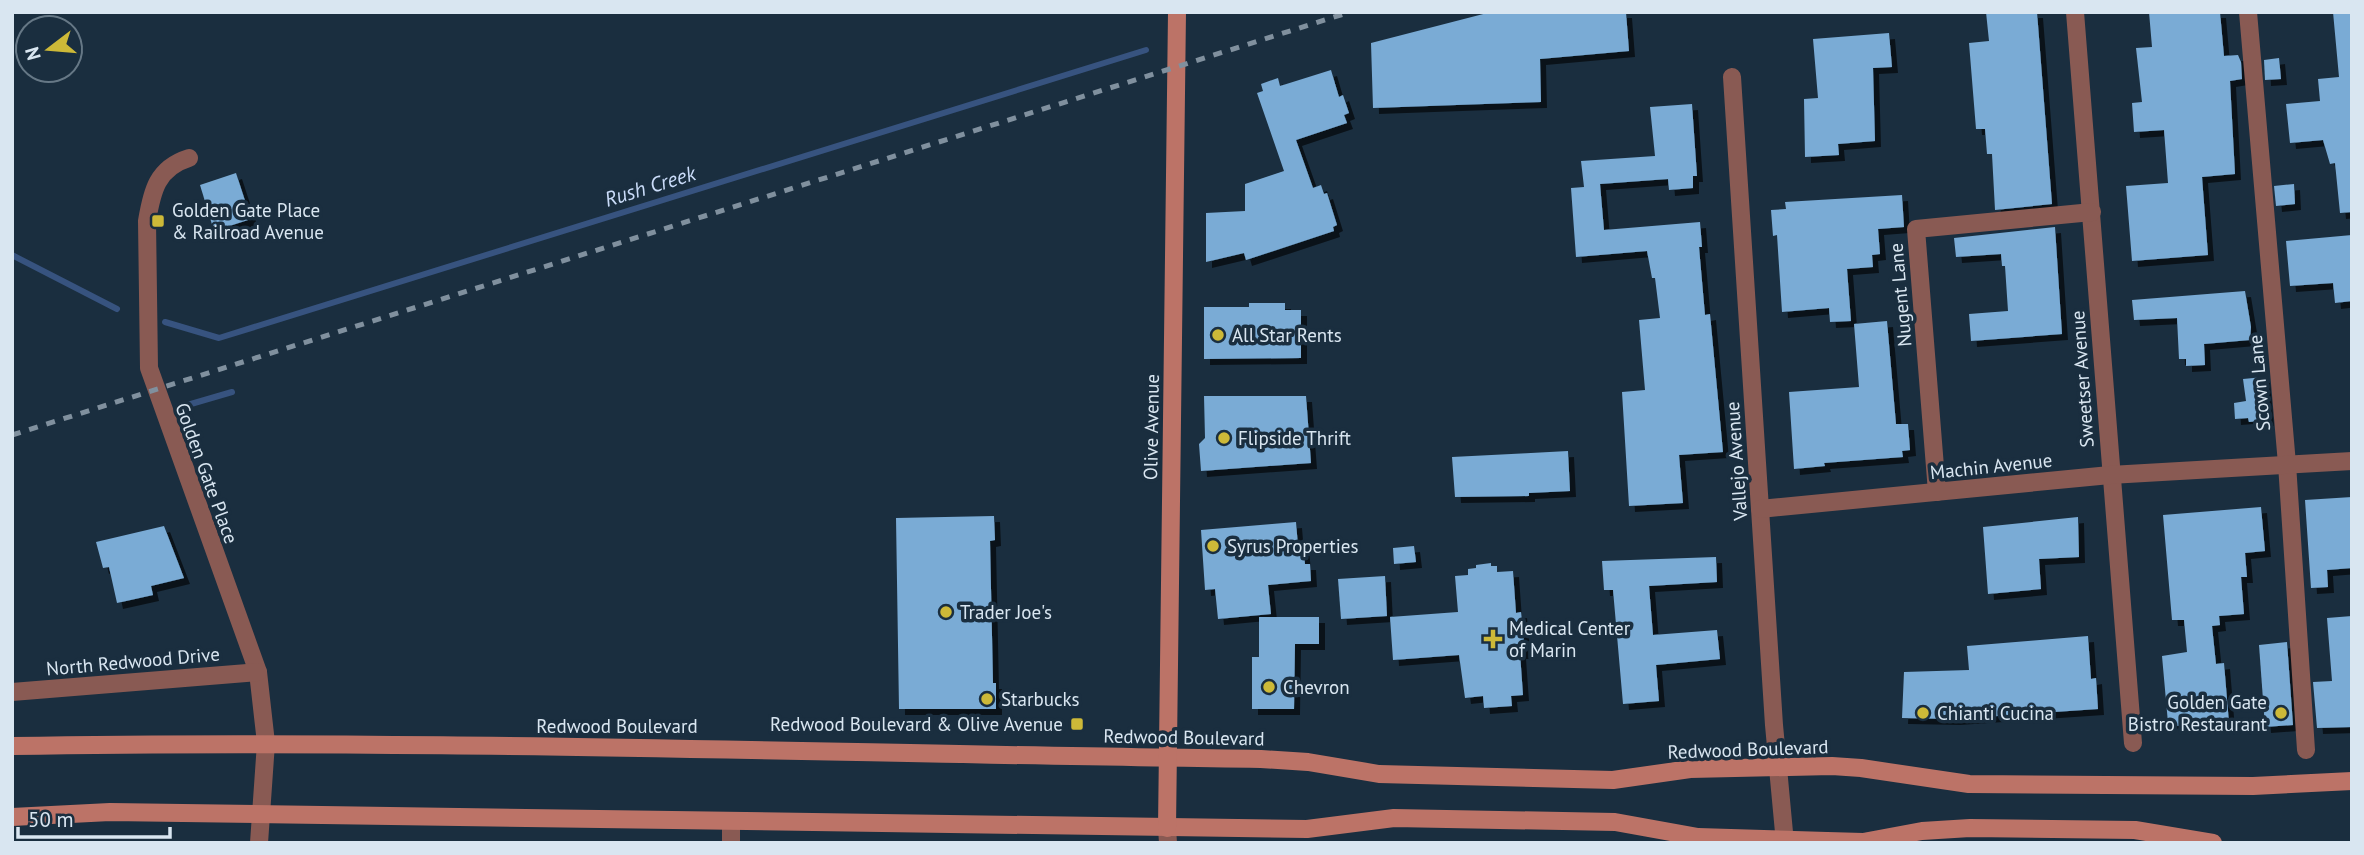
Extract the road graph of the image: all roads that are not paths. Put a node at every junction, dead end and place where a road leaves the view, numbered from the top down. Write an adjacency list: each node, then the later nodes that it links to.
1 (1177, 12): 18 (main road, Olive Avenue)
2 (2075, 12): 6 (street, Sweetser Avenue)
3 (2248, 12): 8 (street, Scown Lane)
4 (1732, 77): 11 (street, Vallejo Avenue)
5 (190, 158): 12 (street, Golden Gate Place)
6 (2092, 212): 9 (street, Sweetser Avenue); 10 (street, Nugent Lane)
7 (2352, 461): 8 (street, Machin Avenue)
8 (2287, 464): 9 (street, Machin Avenue); 17 (street, Scown Lane)
9 (2110, 475): 10 (street, Machin Avenue); 15 (street, Sweetser Avenue)
10 (1937, 492): 11 (street, Machin Avenue)
11 (1760, 509): 19 (street, Vallejo Avenue)
12 (258, 671): 13 (street, North Redwood Drive); 14 (street, Golden Gate Place)
13 (12, 692)
14 (266, 743): 16 (main road, Redwood Boulevard); 18 (main road, Redwood Boulevard); 21 (street, Golden Gate Place)
15 (2133, 743)
16 (12, 746)
17 (2306, 750)
18 (1167, 758): 19 (main road, Redwood Boulevard); 24 (main road, Olive Avenue)
19 (1779, 767): 20 (main road, Redwood Boulevard); 25 (street, Vallejo Avenue)
20 (2352, 781)
21 (259, 815): 22 (main road); 23 (main road); 26 (street, Golden Gate Place)
22 (12, 817)
23 (731, 823): 24 (main road); 27 (street)
24 (1168, 835): 25 (main road)
25 (1785, 841): 28 (main road)
26 (258, 843)
27 (731, 843)
28 (2213, 843)

